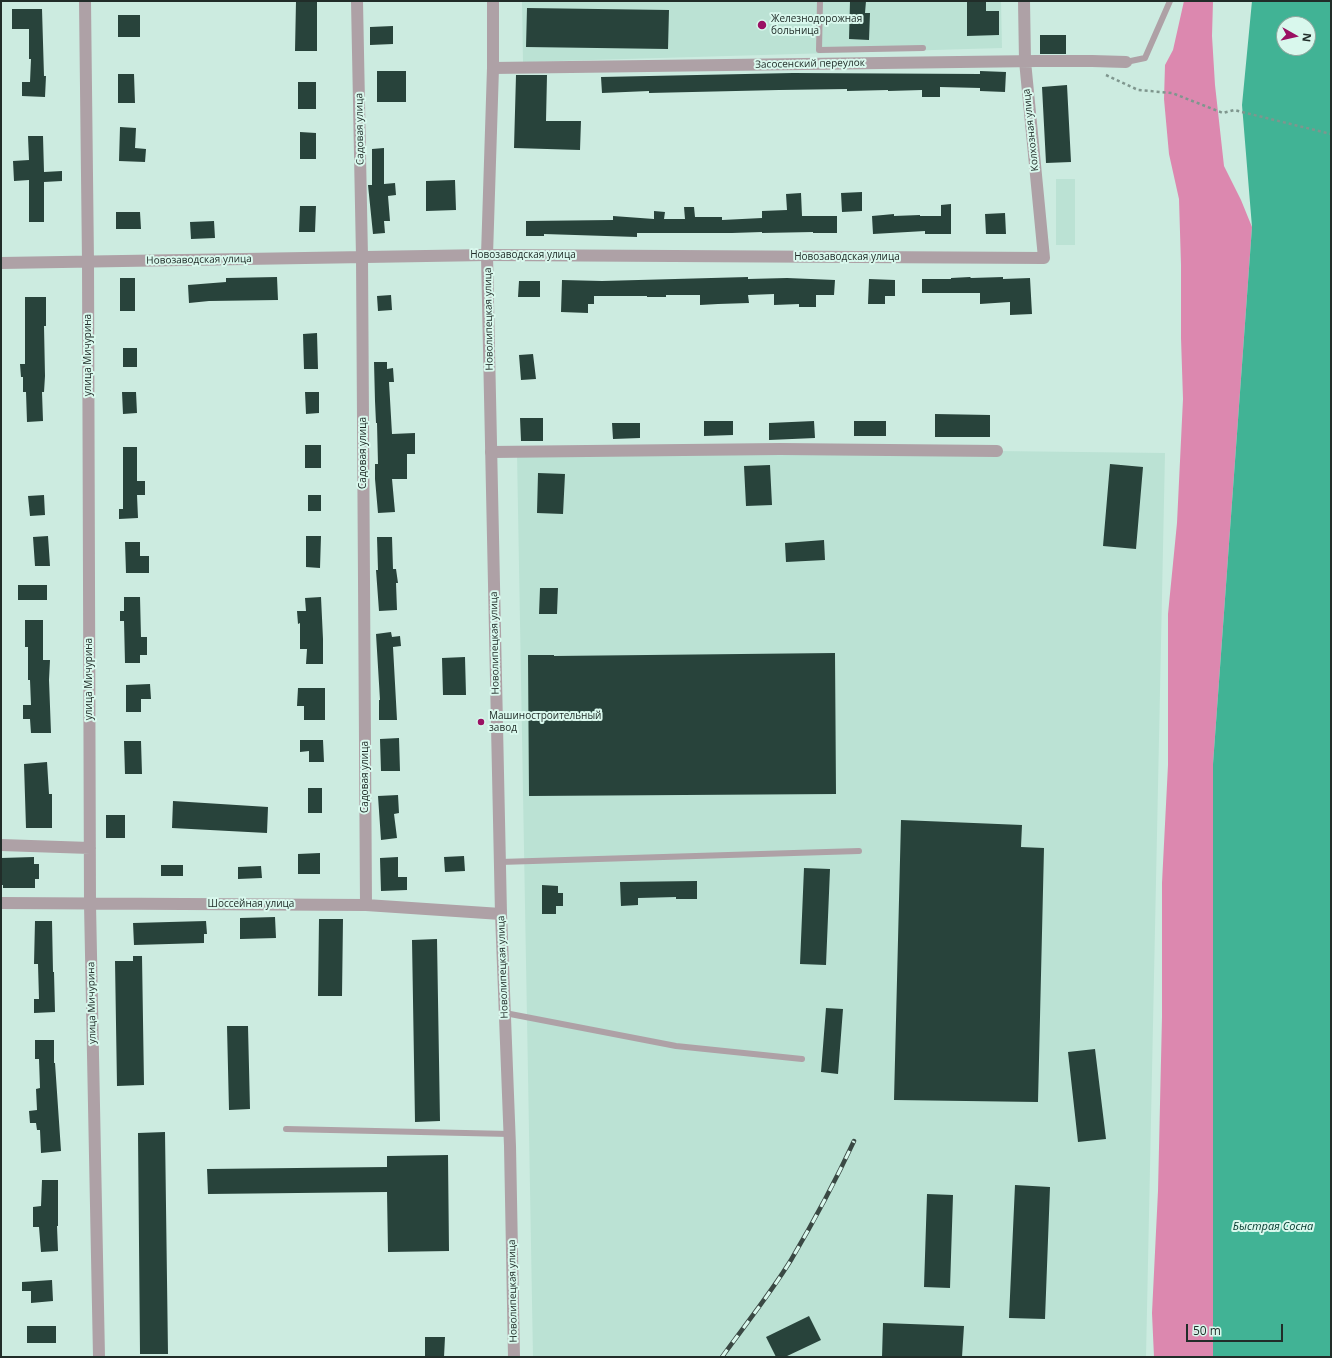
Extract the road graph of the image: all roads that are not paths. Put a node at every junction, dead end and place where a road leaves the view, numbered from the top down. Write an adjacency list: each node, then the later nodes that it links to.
1 (85, 1): 14 (street, улица Мичурина)
2 (357, 1): 12 (street, Садовая улица)
3 (493, 1): 10 (street, Новолипецкая улица)
4 (820, 1): 7 (lane)
5 (1024, 1): 8 (street, Колхозная улица)
6 (1170, 1): 9 (lane)
7 (923, 48)
8 (1025, 61): 9 (street, Засосенский переулок); 10 (street, Засосенский переулок); 13 (street, Колхозная улица)
9 (1126, 62)
10 (493, 68): 11 (street, Новолипецкая улица)
11 (487, 255): 12 (street, Новозаводская улица); 13 (street, Новозаводская улица); 17 (street, Новолипецкая улица)
12 (362, 257): 14 (street, Новозаводская улица); 24 (street, Садовая улица)
13 (1044, 258)
14 (88, 262): 15 (street, Новозаводская улица); 19 (street, улица Мичурина)
15 (1, 263)
16 (997, 451): 17 (street)
17 (491, 452): 21 (street, Новолипецкая улица)
18 (1, 845): 19 (street)
19 (90, 848): 23 (street, улица Мичурина)
20 (859, 852): 21 (lane)
21 (500, 862): 25 (street, Новолипецкая улица)
22 (1, 903): 23 (street, Шоссейная улица)
23 (90, 904): 24 (street, Шоссейная улица); 30 (street, улица Мичурина)
24 (366, 905): 25 (street, Шоссейная улица)
25 (501, 914): 26 (street, Новолипецкая улица)
26 (505, 1013): 27 (lane); 29 (street, Новолипецкая улица)
27 (802, 1059)
28 (286, 1129): 29 (lane)
29 (510, 1134): 31 (street, Новолипецкая улица)
30 (100, 1357)
31 (514, 1357)

